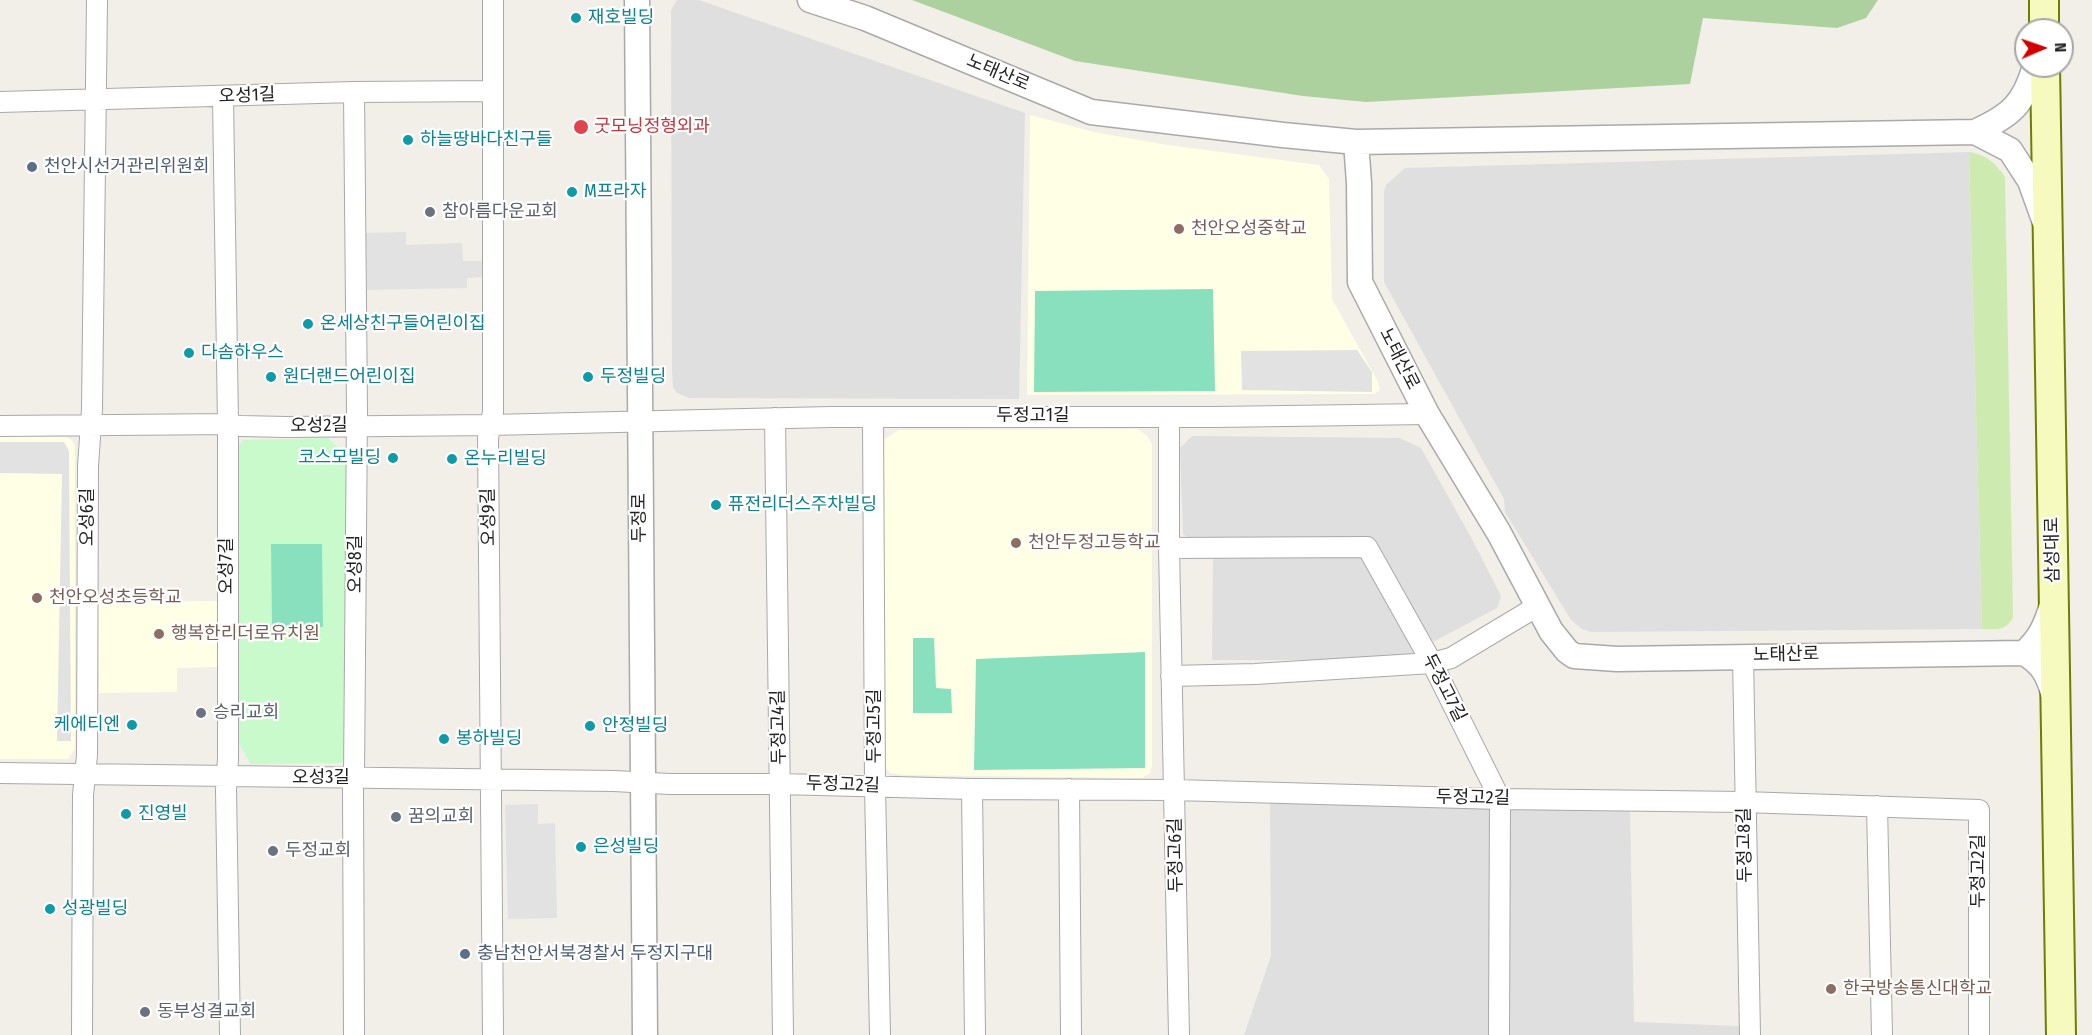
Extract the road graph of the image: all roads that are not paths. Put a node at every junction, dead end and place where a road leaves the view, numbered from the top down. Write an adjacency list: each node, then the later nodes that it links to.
1 (97, 0): 12 (street, 오성6길)
2 (493, 0): 9 (street, 오성9길)
3 (637, 0): 21 (street, 두정로)
4 (810, 0): 15 (street, 노태산로)
5 (2044, 0): 6 (main road)
6 (2043, 18)
7 (2032, 78): 14 (street)
8 (2045, 78): 16 (main road, 삼성대로)
9 (494, 91): 10 (street, 오성1길); 23 (street, 오성9길)
10 (354, 92): 11 (street, 오성1길); 26 (street, 오성8길)
11 (223, 97): 12 (street, 오성1길); 22 (street, 오성7길)
12 (96, 100): 13 (street, 오성1길); 25 (street, 오성6길)
13 (0, 102)
14 (1975, 132): 15 (street); 16 (street)
15 (1356, 142): 17 (street, 노태산로)
16 (2048, 232): 28 (main road, 삼성대로)
17 (1426, 414): 20 (street, 두정고1길); 29 (street, 노태산로)
18 (873, 417): 19 (street, 두정고1길); 20 (street, 두정고1길); 42 (street, 두정고5길)
19 (775, 418): 21 (street, 두정고1길); 41 (street, 두정고4길)
20 (1169, 418): 27 (street, 두정고6길)
21 (639, 423): 23 (street, 오성2길); 40 (street, 두정로)
22 (228, 424): 25 (street, 오성2길); 26 (street, 오성2길); 36 (street, 오성7길)
23 (489, 425): 26 (street, 오성2길); 39 (street, 오성9길)
24 (0, 426): 25 (street, 오성2길)
25 (89, 426): 37 (street, 오성6길)
26 (356, 426): 38 (street, 오성8길)
27 (1169, 548): 32 (street, 두정고7길); 33 (street, 두정고6길)
28 (2054, 596): 30 (street); 34 (main road, 삼성대로)
29 (1536, 607): 31 (street, 노태산로); 32 (street)
30 (2024, 653): 31 (street, 노태산로); 34 (street)
31 (1743, 656): 47 (street, 두정고8길)
32 (1432, 663): 33 (street); 46 (street, 두정고7길)
33 (1172, 676): 45 (street, 두정고6길)
34 (2056, 701): 63 (main road, 삼성대로)
35 (0, 773): 37 (street, 오성3길)
36 (227, 775): 37 (street, 오성3길); 38 (street, 오성3길); 50 (street, 오성7길)
37 (86, 776): 49 (street, 오성6길)
38 (354, 778): 39 (street, 오성3길); 51 (street, 오성8길)
39 (492, 779): 40 (street, 오성3길); 52 (street, 오성9길)
40 (642, 783): 41 (street, 두정고2길); 53 (street, 두정로)
41 (780, 784): 42 (street, 두정고2길); 54 (street, 두정고4길)
42 (875, 786): 43 (street, 두정고2길); 55 (street, 두정고5길)
43 (972, 789): 44 (street, 두정고2길); 56 (street)
44 (1069, 789): 45 (street, 두정고2길); 57 (street)
45 (1175, 790): 46 (street, 두정고2길); 58 (street, 두정고6길)
46 (1500, 799): 47 (street, 두정고2길); 59 (street, 두정고7길)
47 (1744, 802): 48 (street, 두정고2길); 60 (street, 두정고8길)
48 (1877, 806): 61 (street); 62 (street, 두정고2길)
49 (82, 1035)
50 (230, 1035)
51 (354, 1035)
52 (493, 1035)
53 (645, 1035)
54 (783, 1035)
55 (880, 1035)
56 (975, 1035)
57 (1071, 1035)
58 (1179, 1035)
59 (1499, 1035)
60 (1750, 1035)
61 (1882, 1035)
62 (1979, 1035)
63 (2061, 1035)

